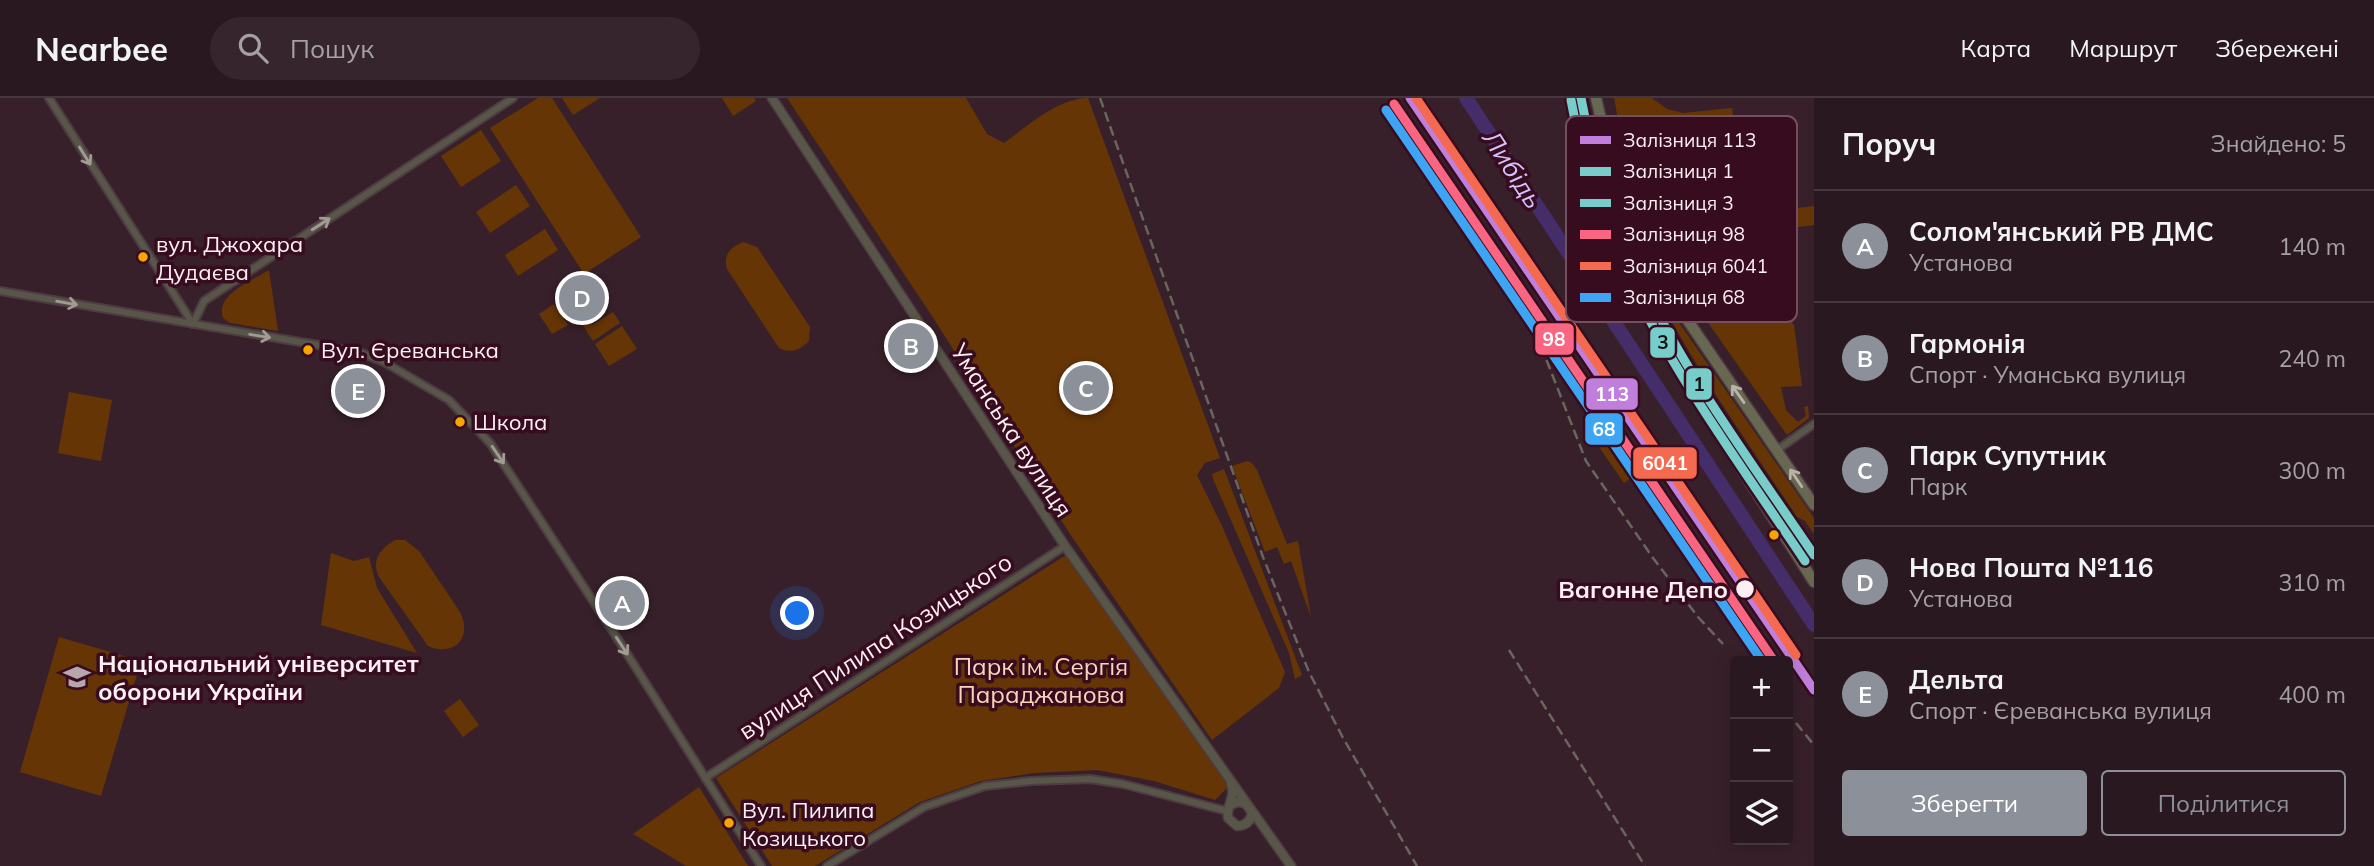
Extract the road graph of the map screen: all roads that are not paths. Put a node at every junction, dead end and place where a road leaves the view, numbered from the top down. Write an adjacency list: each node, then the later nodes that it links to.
1 (49, 98): 11 (street, one-way to 11)
2 (513, 98): 11 (street, one-way to 2)
3 (772, 98): 15 (street, Уманська вулиця)
4 (1571, 98): 6 (main road)
5 (1596, 98): 7 (main road, one-way to 5)
6 (1575, 116)
7 (1600, 116)
8 (0, 291): 11 (street, one-way to 11)
9 (1651, 322): 16 (main road)
10 (1689, 322): 13 (main road, one-way to 10)
11 (193, 324): 18 (street, one-way to 18)
12 (1814, 424): 13 (street)
13 (1777, 450): 14 (main road, one-way to 13)
14 (1814, 505)
15 (1065, 546): 17 (street, Уманська вулиця); 18 (street, вулиця Пилипа Козицького)
16 (1814, 582)
17 (1229, 777): 19 (street, Уманська вулиця); 20 (street)
18 (705, 778): 23 (street)
19 (1250, 808): 20 (street); 21 (street); 22 (street, Уманська вулиця)
20 (1228, 809): 21 (street); 24 (street)
21 (1245, 825): 22 (street)
22 (1265, 832): 25 (street, Уманська вулиця)
23 (761, 866)
24 (827, 866)
25 (1291, 866)

